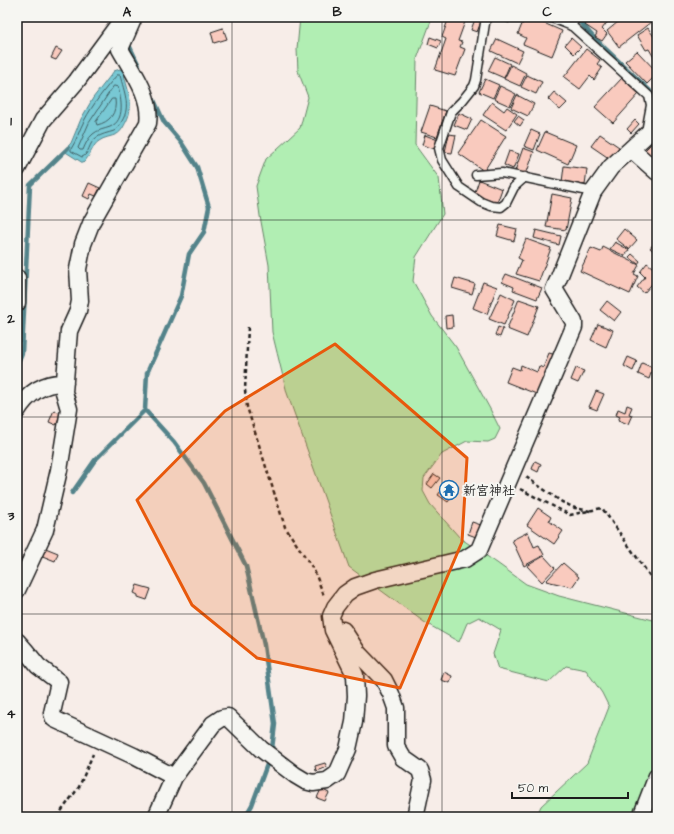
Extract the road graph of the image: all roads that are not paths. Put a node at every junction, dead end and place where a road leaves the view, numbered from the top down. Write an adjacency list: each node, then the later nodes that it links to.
1 (124, 17): 9 (street)
2 (134, 17): 16 (street)
3 (486, 17): 12 (lane)
4 (549, 17): 6 (lane)
5 (576, 17): 6 (lane)
6 (571, 26): 7 (lane)
7 (652, 129): 8 (street)
8 (631, 149): 10 (street); 13 (street)
9 (17, 169)
10 (657, 172)
11 (476, 175): 12 (lane)
12 (525, 177): 13 (lane)
13 (593, 192): 19 (street)
14 (17, 278): 15 (street)
15 (17, 303)
16 (65, 383): 17 (street); 18 (street)
17 (17, 411)
18 (17, 590)
19 (331, 616): 22 (street); 24 (street)
20 (17, 641): 22 (street)
21 (657, 776): 25 (street)
22 (174, 777): 23 (street)
23 (156, 817)
24 (415, 817)
25 (641, 817)

